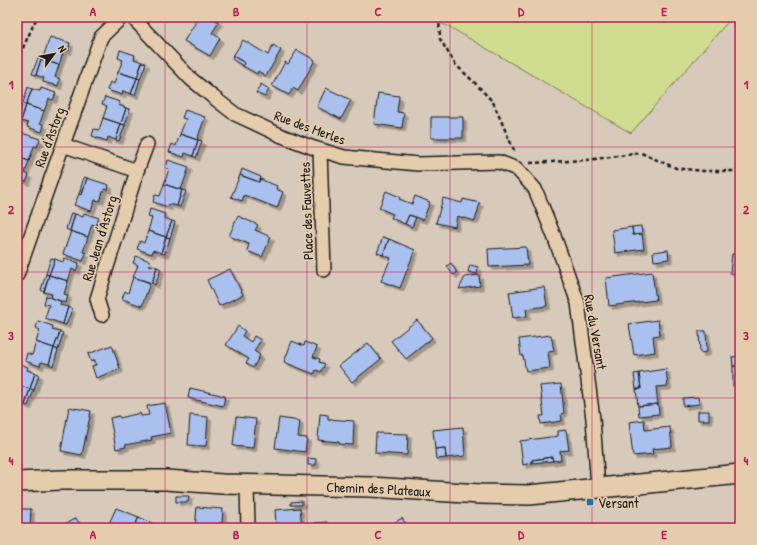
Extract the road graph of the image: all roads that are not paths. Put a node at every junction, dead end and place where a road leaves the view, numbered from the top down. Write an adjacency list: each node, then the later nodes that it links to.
1 (122, 17): 4 (street, Rue d'Astorg)
2 (132, 17): 5 (street, Rue des Merles)
3 (147, 144): 7 (street, Rue Jean d'Astorg)
4 (63, 145): 7 (street); 8 (street, Rue d'Astorg)
5 (320, 150): 6 (street, Rue des Merles); 9 (street, Place des Fauvettes)
6 (520, 163): 15 (street, Rue du Versant)
7 (137, 170): 11 (street, Rue Jean d'Astorg)
8 (20, 258): 10 (street, Rue d'Astorg)
9 (324, 270)
10 (17, 275)
11 (102, 315)
12 (740, 474): 15 (street, Chemin des Plateaux)
13 (17, 482): 14 (street, Chemin des Plateaux)
14 (247, 485): 15 (street, Chemin des Plateaux); 16 (street)
15 (598, 488)
16 (248, 528)

